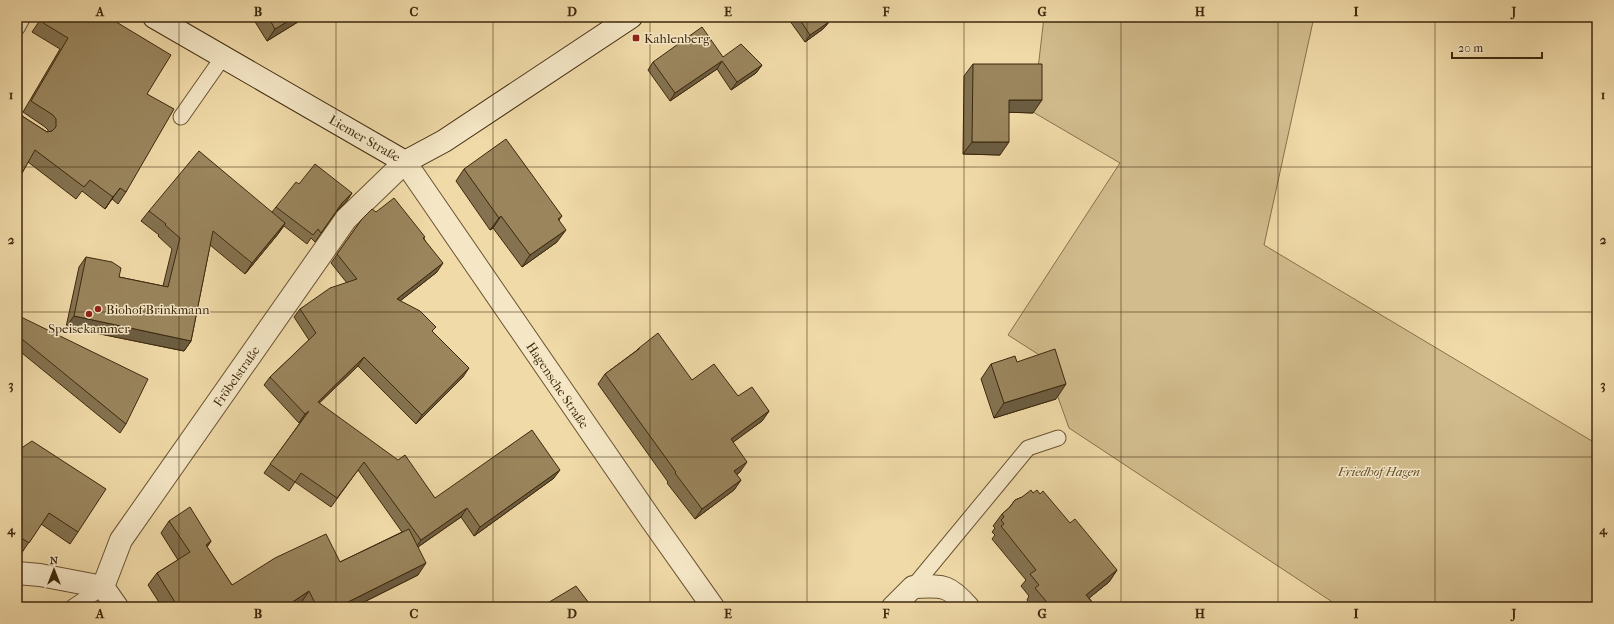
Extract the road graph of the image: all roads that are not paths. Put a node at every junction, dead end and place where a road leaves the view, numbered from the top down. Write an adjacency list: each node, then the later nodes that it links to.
1 (23, 17): 4 (lane)
2 (154, 17): 5 (street, Liemer Straße)
3 (631, 17): 7 (street, Liemer Straße)
4 (17, 28)
5 (223, 57): 6 (lane); 7 (street, Liemer Straße)
6 (182, 117)
7 (405, 162): 10 (street, Fröbelstraße); 14 (street, Hagensche Straße)
8 (1058, 438): 11 (lane)
9 (17, 573): 10 (street)
10 (103, 587): 12 (lane); 13 (street)
11 (913, 587): 15 (street); 16 (street)
12 (73, 607)
13 (117, 607)
14 (713, 607)
15 (893, 607)
16 (968, 607)

